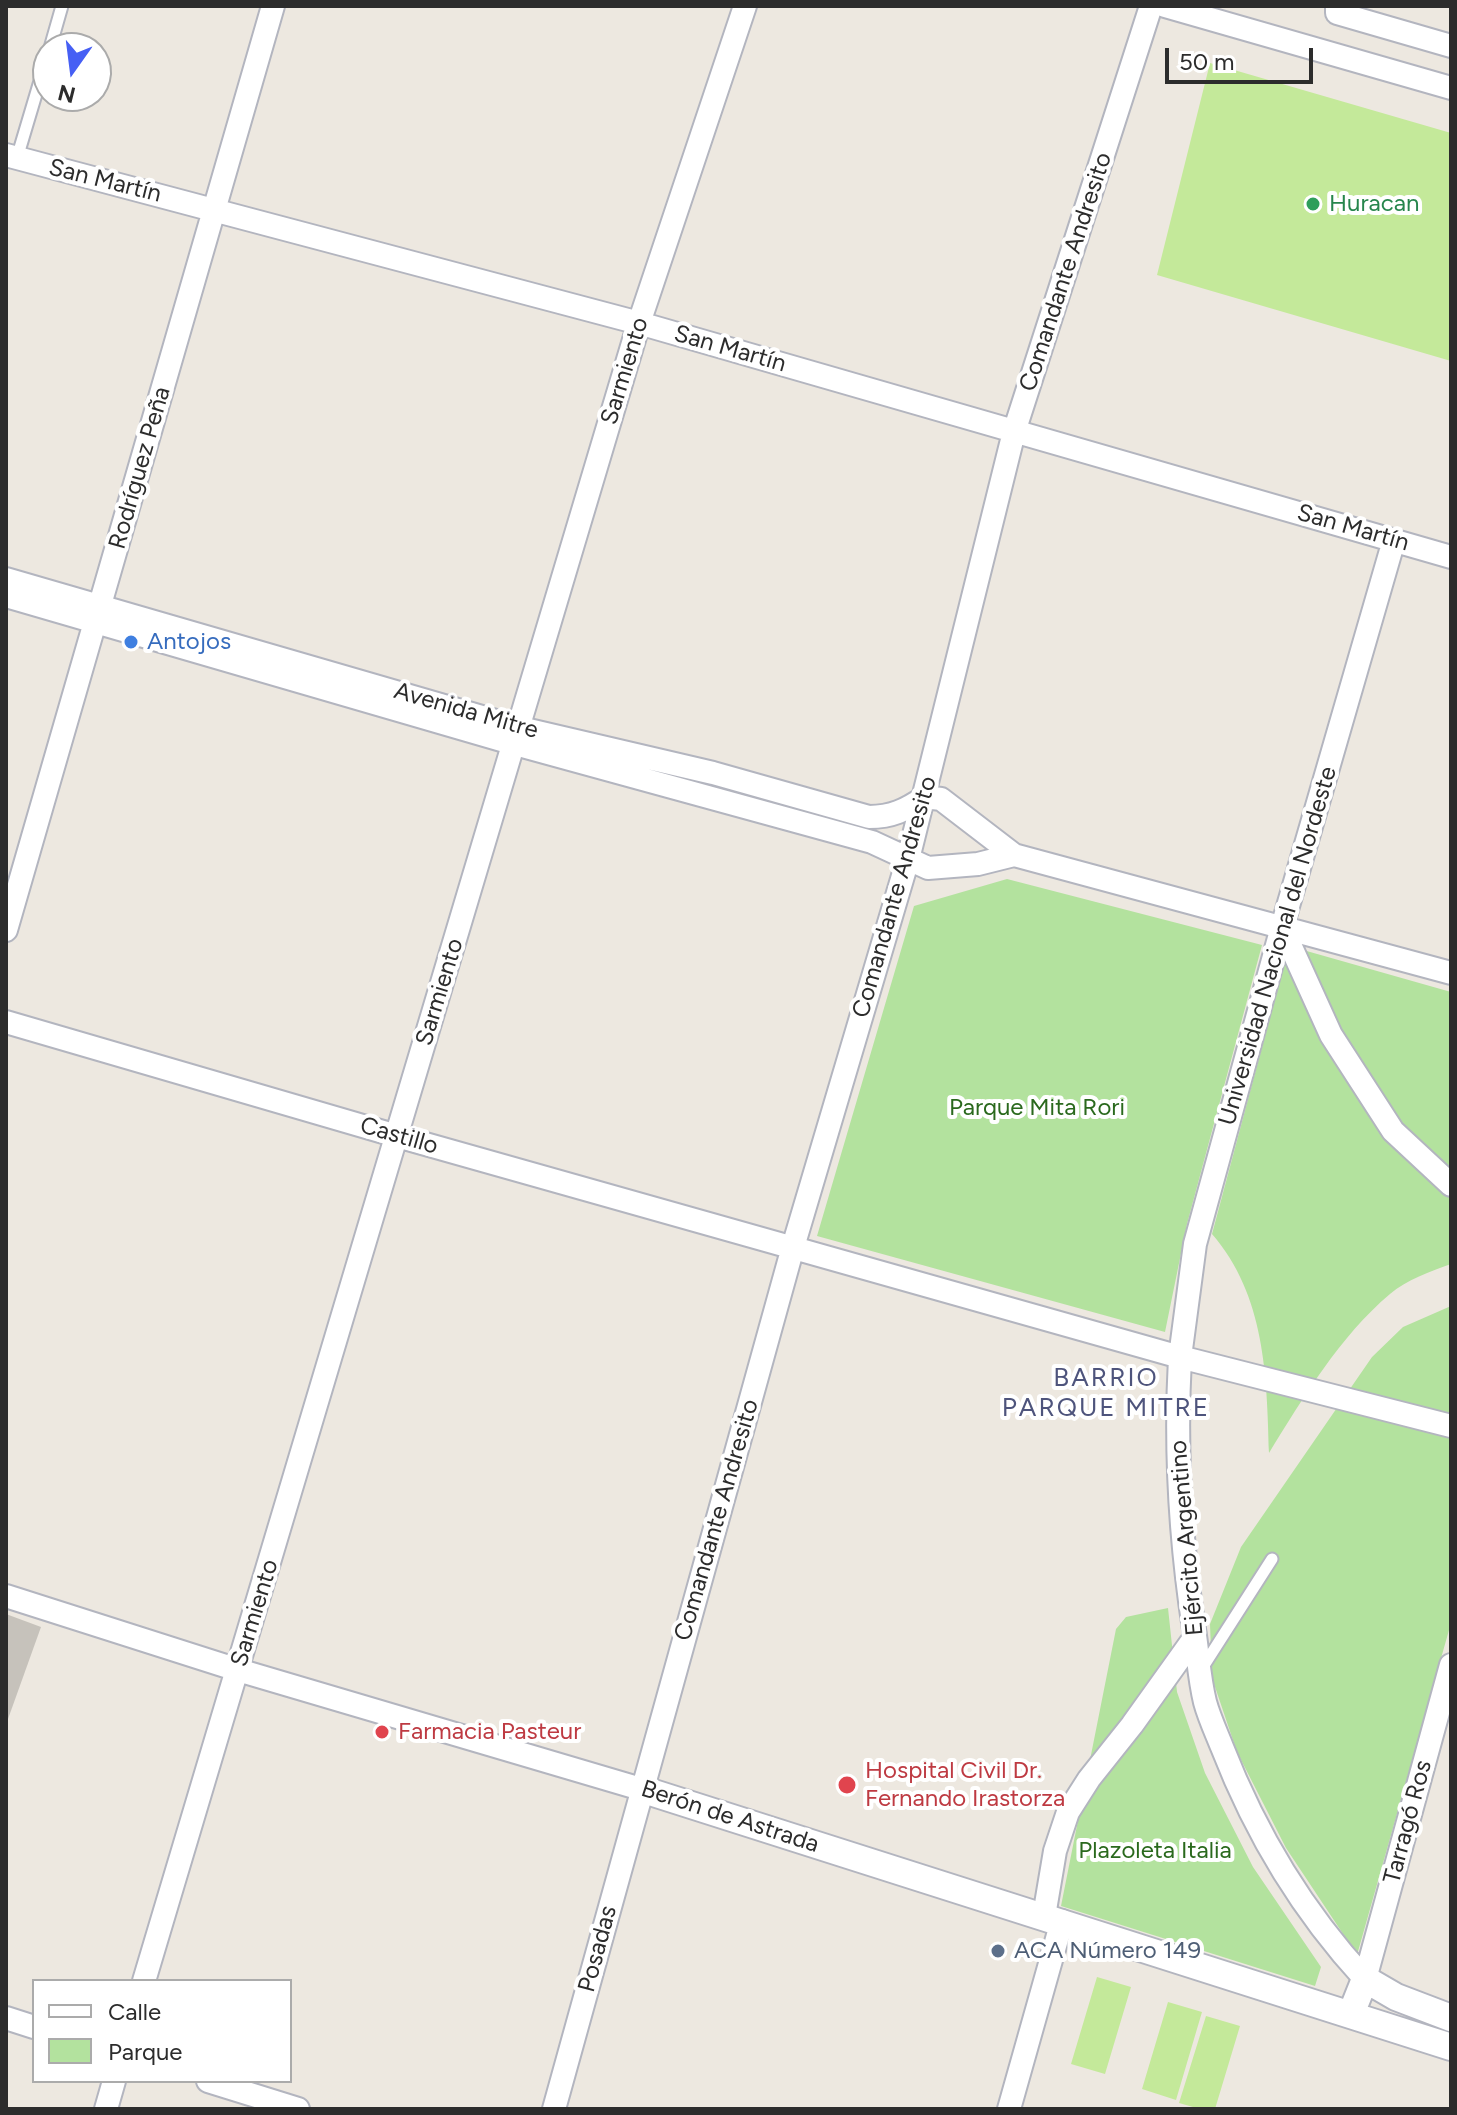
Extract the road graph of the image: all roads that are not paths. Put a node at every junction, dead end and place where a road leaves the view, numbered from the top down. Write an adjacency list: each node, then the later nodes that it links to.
1 (62, 6): 7 (lane)
2 (273, 6): 12 (street, Rodríguez Peña)
3 (745, 6): 13 (street, Sarmiento)
4 (1151, 6): 14 (street, Comandante Andresito)
5 (1165, 6): 9 (street)
6 (1337, 6): 8 (street)
7 (55, 32)
8 (1451, 46)
9 (1451, 88)
10 (32, 100): 11 (lane)
11 (12, 157): 12 (street, San Martín)
12 (215, 209): 13 (street, San Martín); 19 (street, Rodríguez Peña)
13 (639, 323): 14 (street, San Martín); 20 (street, Sarmiento)
14 (1014, 432): 15 (street, San Martín); 21 (street, Comandante Andresito)
15 (1394, 540): 16 (street, San Martín); 24 (street, Universidad Nacional del Nordeste)
16 (1451, 557)
17 (6, 579): 19 (street, Avenida Mitre)
18 (6, 596): 19 (street, Avenida Mitre)
19 (98, 614): 20 (street, Avenida Mitre); 25 (street, Rodríguez Peña)
20 (517, 736): 21 (street, Avenida Mitre); 23 (street, Avenida Mitre); 28 (street, Sarmiento)
21 (925, 797): 22 (street); 23 (street, Comandante Andresito)
22 (1014, 855): 23 (street, Avenida Mitre); 24 (street)
23 (908, 859): 30 (street, Comandante Andresito)
24 (1282, 927): 26 (street); 29 (street); 31 (street, Universidad Nacional del Nordeste)
25 (6, 930)
26 (1451, 973)
27 (6, 1022): 28 (street, Castillo)
28 (397, 1136): 30 (street, Castillo); 37 (street, Sarmiento)
29 (1451, 1185)
30 (793, 1247): 31 (street); 40 (street, Comandante Andresito)
31 (1180, 1357): 32 (street); 35 (street, Ejército Argentino)
32 (1451, 1426)
33 (1272, 1559): 38 (lane)
34 (6, 1596): 37 (street, Berón de Astrada)
35 (1195, 1637): 38 (street, Ejército Argentino); 41 (street)
36 (1451, 1665): 39 (street, Tarragó Ros)
37 (238, 1670): 40 (street, Berón de Astrada); 42 (street, Sarmiento)
38 (1200, 1671): 43 (street, Ejército Argentino)
39 (1447, 1698): 43 (street, Tarragó Ros)
40 (641, 1789): 41 (street, Berón de Astrada); 53 (street, Posadas)
41 (1053, 1919): 44 (street, Berón de Astrada); 54 (street)
42 (145, 1979)
43 (1365, 1979): 44 (street); 46 (street)
44 (1351, 2014): 48 (street, Berón de Astrada)
45 (6, 2018): 47 (street)
46 (1451, 2018)
47 (32, 2026)
48 (1451, 2047)
49 (113, 2083): 51 (street)
50 (214, 2083): 52 (street)
51 (106, 2109)
52 (298, 2109)
53 (554, 2109)
54 (1009, 2109)

